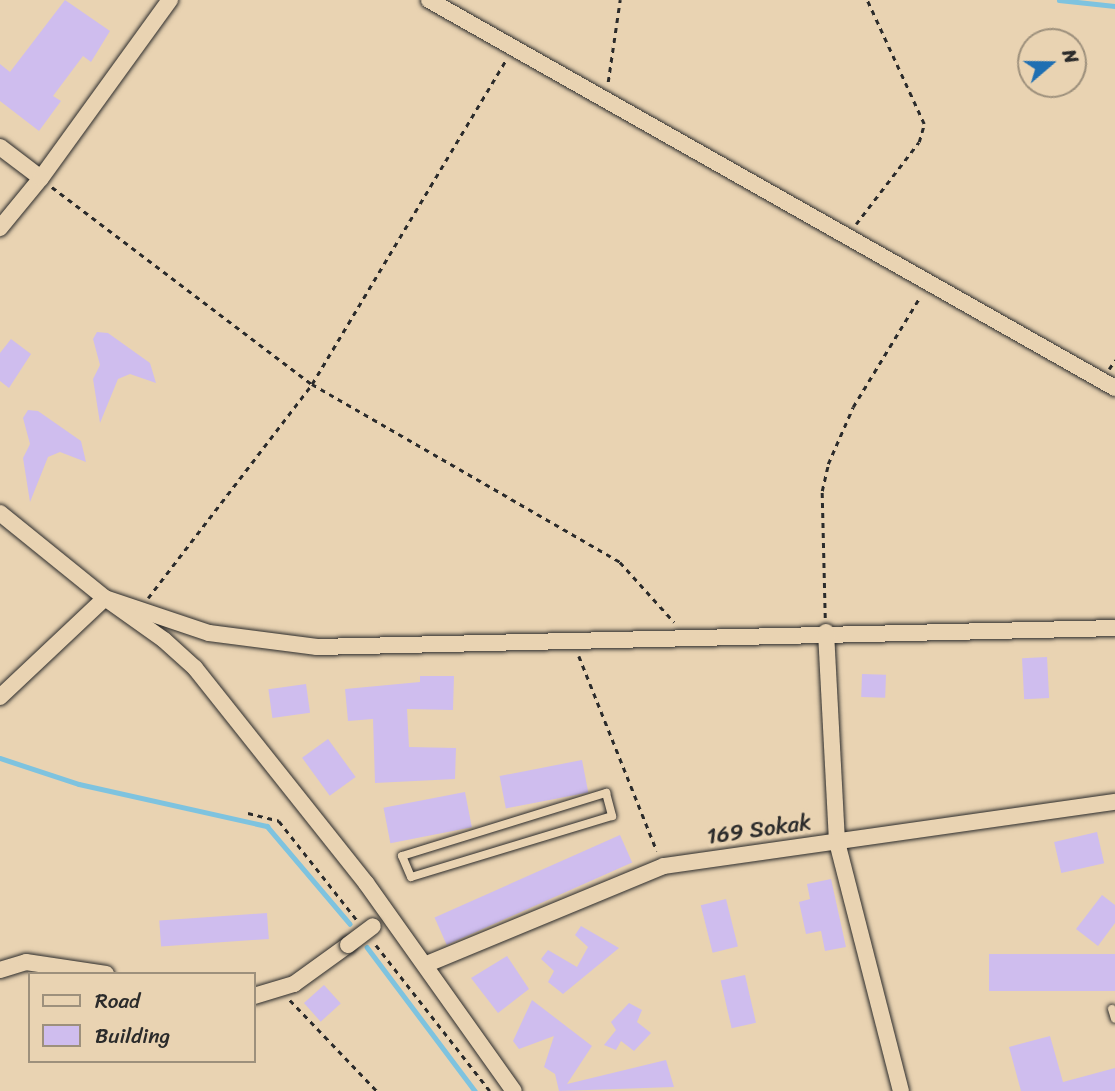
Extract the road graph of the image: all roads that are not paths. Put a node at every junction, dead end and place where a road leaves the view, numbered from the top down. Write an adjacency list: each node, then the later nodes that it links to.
1 (170, 0): 4 (street)
2 (429, 0): 6 (street)
3 (0, 146): 4 (street)
4 (41, 178): 5 (street)
5 (0, 228)
6 (1115, 388)
7 (0, 513): 8 (street)
8 (105, 598): 10 (street); 11 (street); 15 (street)
9 (1115, 628): 10 (street)
10 (826, 632): 14 (street)
11 (0, 697)
12 (1115, 802): 14 (street, 169 Sokak)
13 (612, 816): 13 (lane)
14 (837, 842): 16 (street, 169 Sokak); 23 (street)
15 (389, 914): 16 (street); 19 (street, bridge)
16 (427, 964): 22 (street)
17 (0, 970): 18 (street)
18 (93, 972)
19 (256, 996)
20 (1112, 1009): 21 (lane)
21 (1115, 1019)
22 (514, 1091)
23 (901, 1091)

